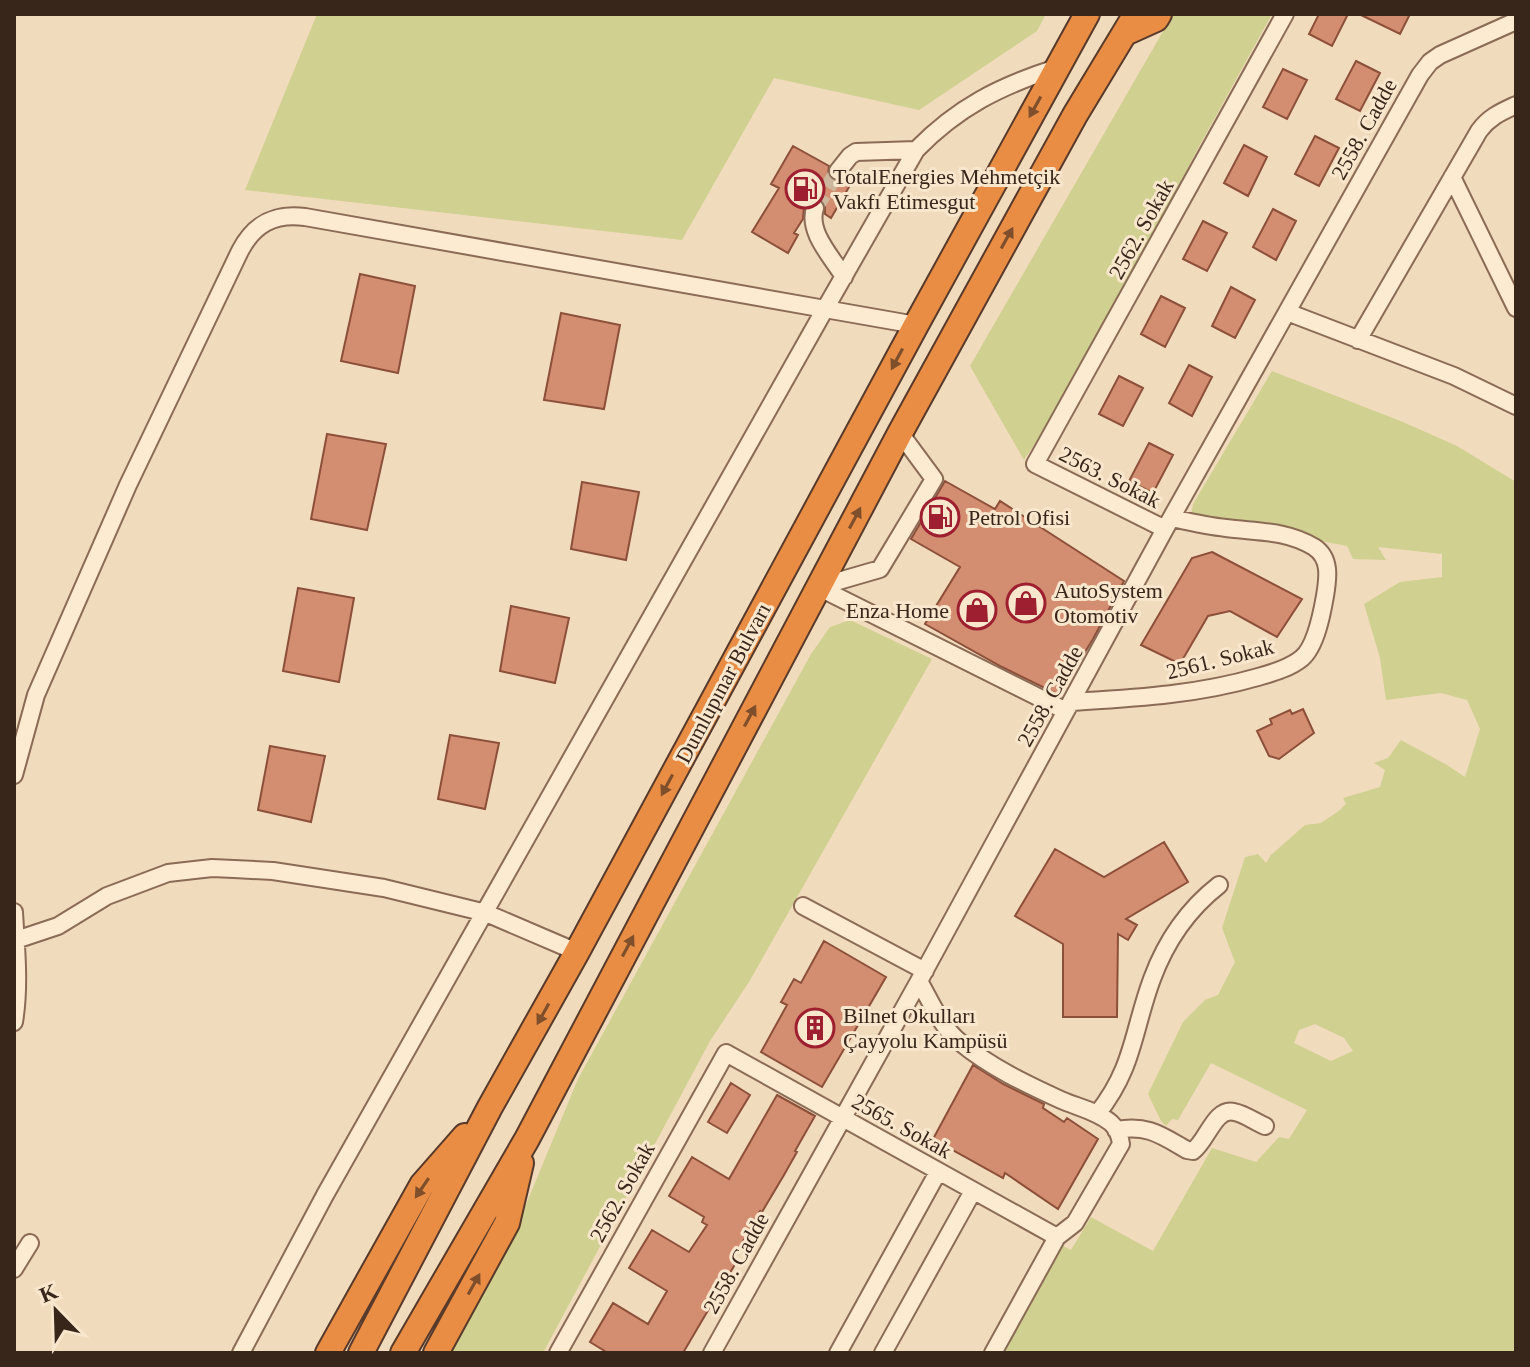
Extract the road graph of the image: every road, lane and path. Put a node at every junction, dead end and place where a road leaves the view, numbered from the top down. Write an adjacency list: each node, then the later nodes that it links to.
1 (1087, 14): 6 (highway, Dumlupınar Bulvarı)
2 (1159, 14): 5 (highway, Dumlupınar Bulvarı)
3 (1285, 14): 20 (street, 2562. Sokak)
4 (1516, 21): 15 (street, 2558. Cadde)
5 (1130, 23): 19 (highway, Dumlupınar Bulvarı, one-way to 5)
6 (1056, 68): 8 (street); 16 (highway, Dumlupınar Bulvarı, one-way to 16)
7 (1516, 105): 10 (street)
8 (916, 150): 9 (street); 12 (street)
9 (838, 171)
10 (1452, 177): 13 (street); 17 (street)
11 (815, 208): 12 (street)
12 (844, 277): 14 (street)
13 (1516, 308)
14 (825, 309): 16 (street); 24 (street); 28 (street)
15 (1287, 312): 17 (street); 21 (street, 2558. Cadde)
16 (916, 325): 30 (highway, Dumlupınar Bulvarı, one-way to 30)
17 (1358, 340): 18 (street)
18 (1516, 406)
19 (900, 433): 22 (highway, Dumlupınar Bulvarı, one-way to 19); 22 (street)
20 (1035, 464): 21 (street, 2563. Sokak)
21 (1169, 524): 23 (street, 2558. Cadde); 23 (street, 2561. Sokak)
22 (818, 587): 23 (street); 39 (highway, Dumlupınar Bulvarı, one-way to 22)
23 (1069, 707): 31 (street, 2558. Cadde)
24 (14, 775)
25 (1219, 885): 35 (street)
26 (803, 906): 31 (street)
27 (14, 912): 29 (street)
28 (486, 913): 29 (street); 30 (street); 46 (street)
29 (16, 940): 32 (street)
30 (577, 952): 34 (highway, Dumlupınar Bulvarı, one-way to 34)
31 (922, 976): 35 (street); 36 (street, 2558. Cadde)
32 (14, 1022)
33 (726, 1053): 36 (street, 2565. Sokak); 50 (street, 2562. Sokak)
34 (490, 1107): 47 (highway, one-way to 47); 48 (highway, Dumlupınar Bulvarı)
35 (1097, 1114): 38 (street)
36 (843, 1118): 40 (street, 2565. Sokak); 51 (street, 2558. Cadde)
37 (1265, 1126): 38 (street)
38 (1116, 1130): 42 (street)
39 (527, 1139): 45 (highway, Dumlupınar Bulvarı); 49 (highway, one-way to 39)
40 (938, 1172): 41 (street, 2565. Sokak); 52 (street)
41 (973, 1191): 42 (street, 2565. Sokak); 53 (street)
42 (1057, 1237): 54 (street)
43 (30, 1243): 44 (street)
44 (14, 1269)
45 (407, 1346)
46 (241, 1353)
47 (328, 1353)
48 (361, 1353)
49 (436, 1353)
50 (558, 1353)
51 (712, 1353)
52 (838, 1353)
53 (883, 1353)
54 (993, 1353)

